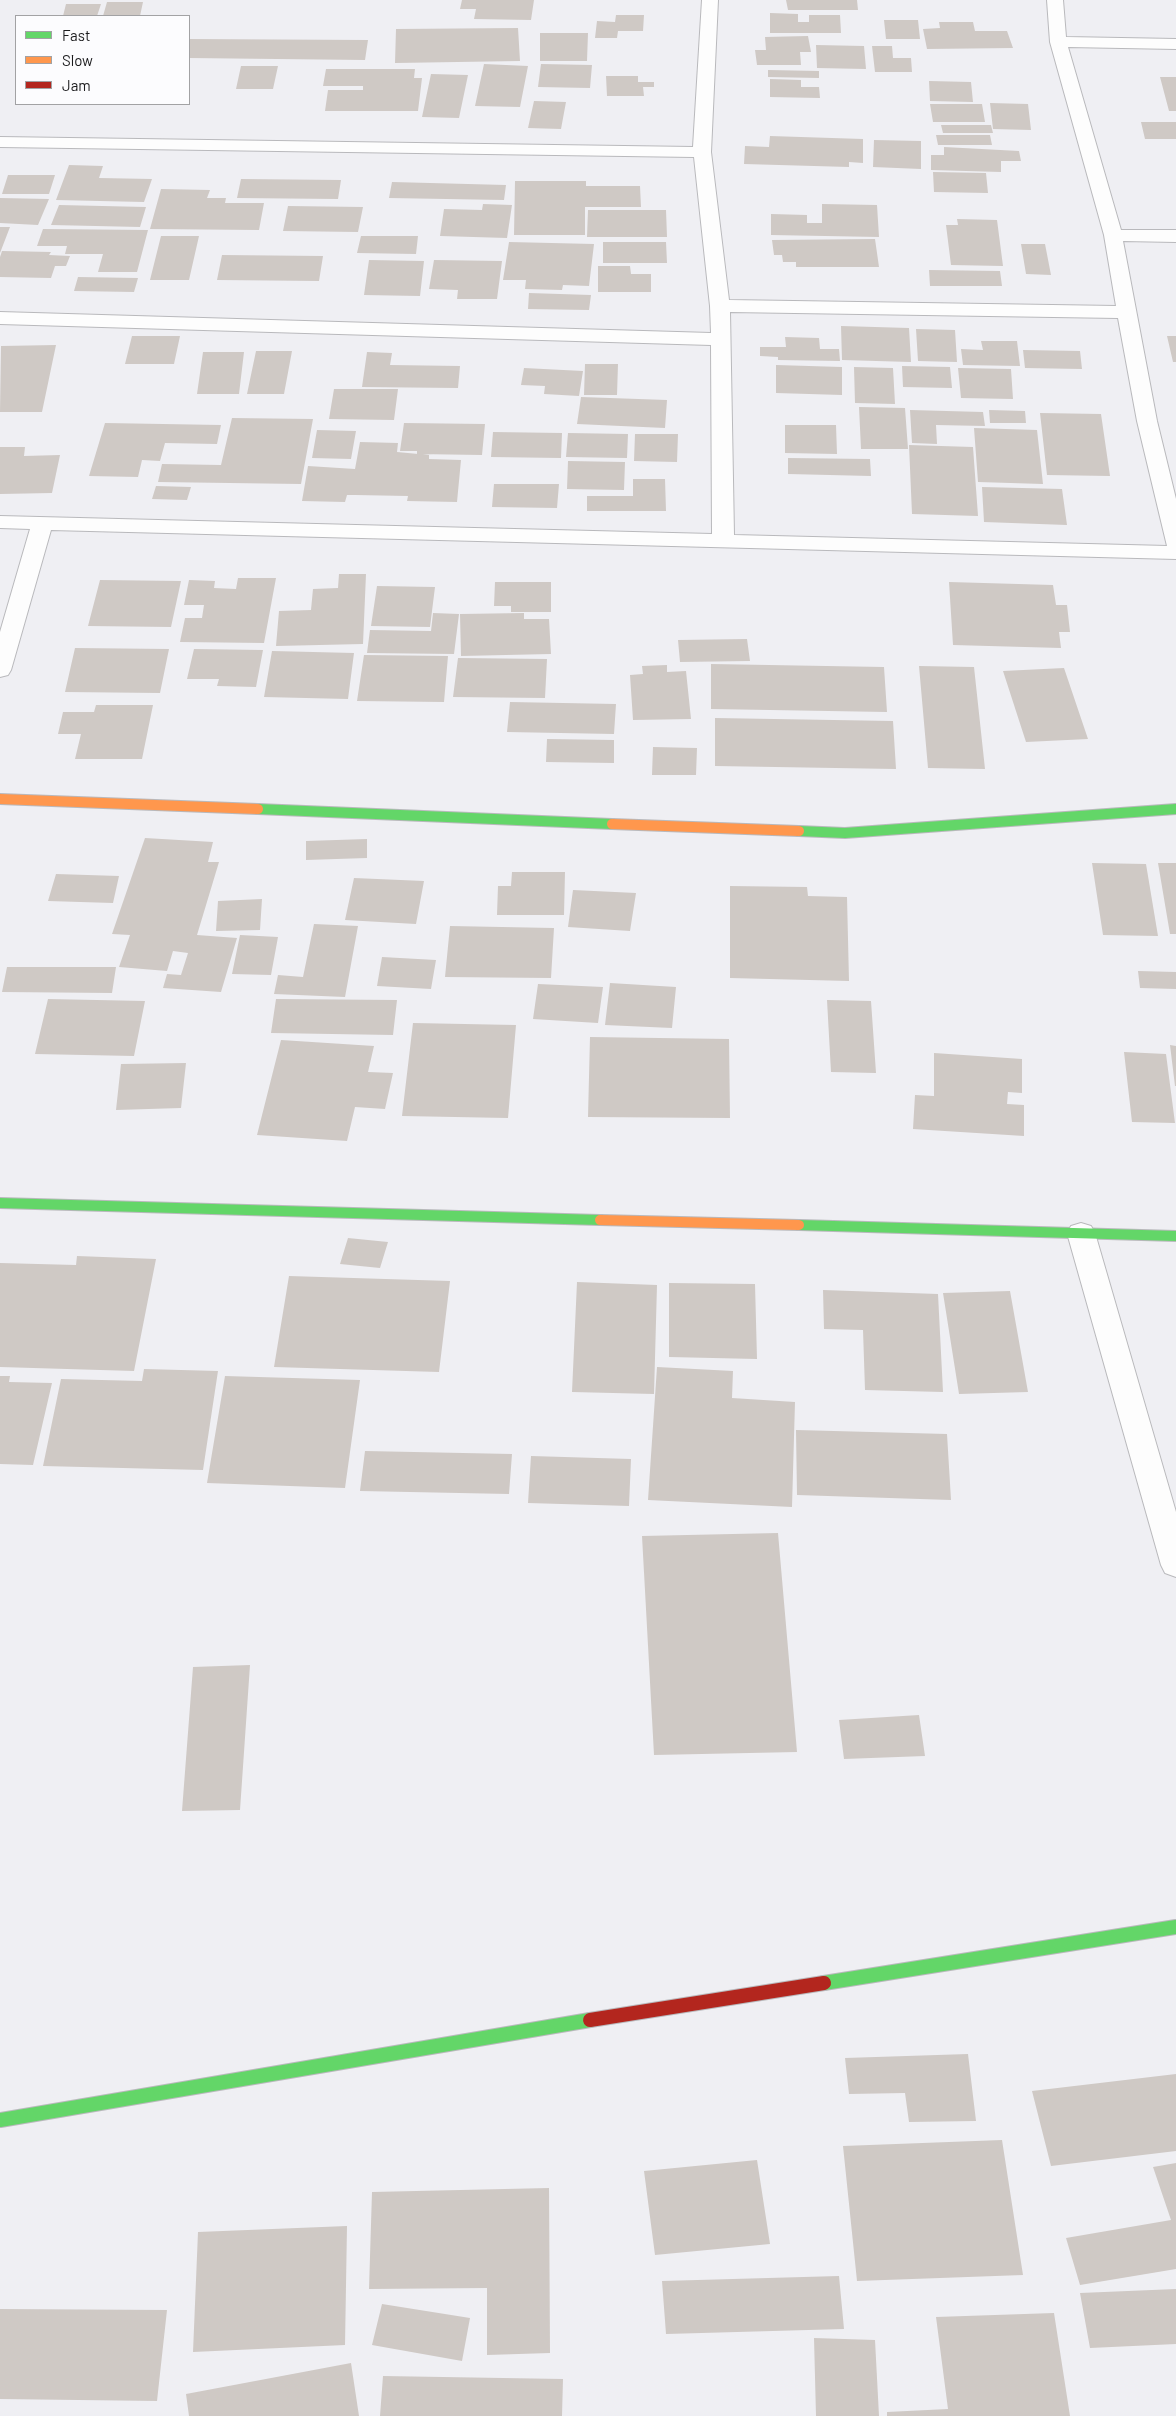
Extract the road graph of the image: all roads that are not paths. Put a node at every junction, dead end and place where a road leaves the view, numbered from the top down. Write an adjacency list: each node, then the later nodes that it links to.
1 (710, 0): 6 (street)
2 (1055, 0): 3 (street)
3 (1058, 42): 4 (street); 7 (street)
4 (1176, 44)
5 (0, 142): 6 (street)
6 (702, 152): 9 (street)
7 (1113, 235): 8 (street); 10 (street)
8 (1176, 236)
9 (720, 306): 10 (street); 12 (street)
10 (1127, 312): 13 (street)
11 (0, 318): 12 (street)
12 (721, 339): 16 (street)
13 (1172, 514): 17 (street)
14 (0, 522): 15 (street)
15 (42, 522): 16 (street); 19 (street)
16 (723, 542): 18 (street)
17 (1176, 544)
18 (1176, 553)
19 (0, 670)
20 (0, 800): 21 (street)
21 (1176, 809)
22 (0, 1203): 23 (street)
23 (1081, 1233): 24 (street); 25 (street)
24 (1176, 1236)
25 (1176, 1565)
26 (1176, 1928): 27 (street)
27 (0, 2120)

